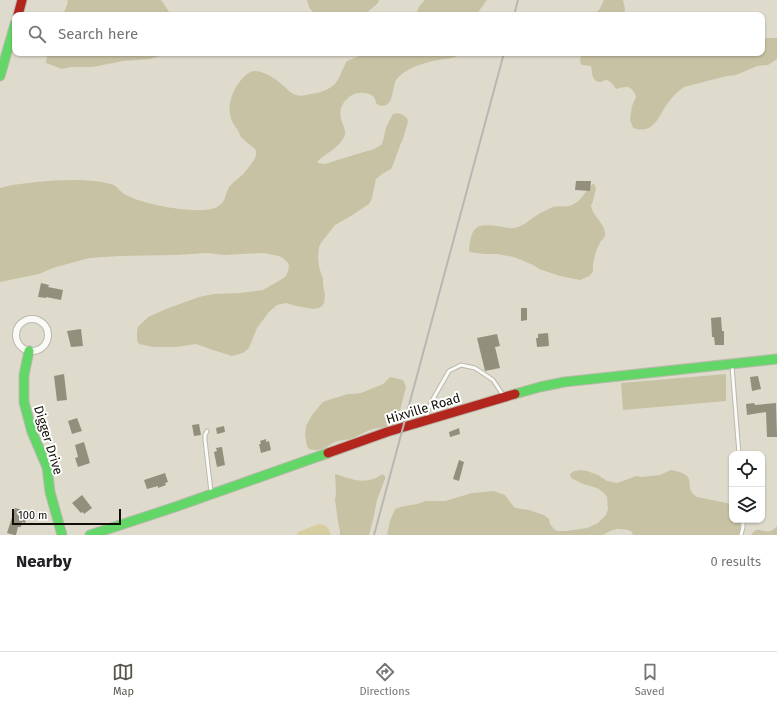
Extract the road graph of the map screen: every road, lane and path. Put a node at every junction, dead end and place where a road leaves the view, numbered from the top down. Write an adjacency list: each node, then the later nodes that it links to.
1 (22, 0): 2 (main road)
2 (19, 12)
3 (12, 34): 4 (main road)
4 (0, 76)
5 (29, 351): 5 (street); 14 (main road, Digger Drive)
6 (777, 359): 7 (main road, Hixville Road)
7 (732, 364): 8 (main road, Hixville Road); 11 (lane)
8 (504, 397): 9 (main road, Hixville Road); 9 (lane)
9 (427, 420): 12 (main road, Hixville Road)
10 (207, 431): 12 (lane)
11 (739, 451)
12 (212, 494): 15 (main road, Hixville Road)
13 (743, 523): 16 (lane)
14 (62, 535)
15 (90, 535)
16 (741, 535)

